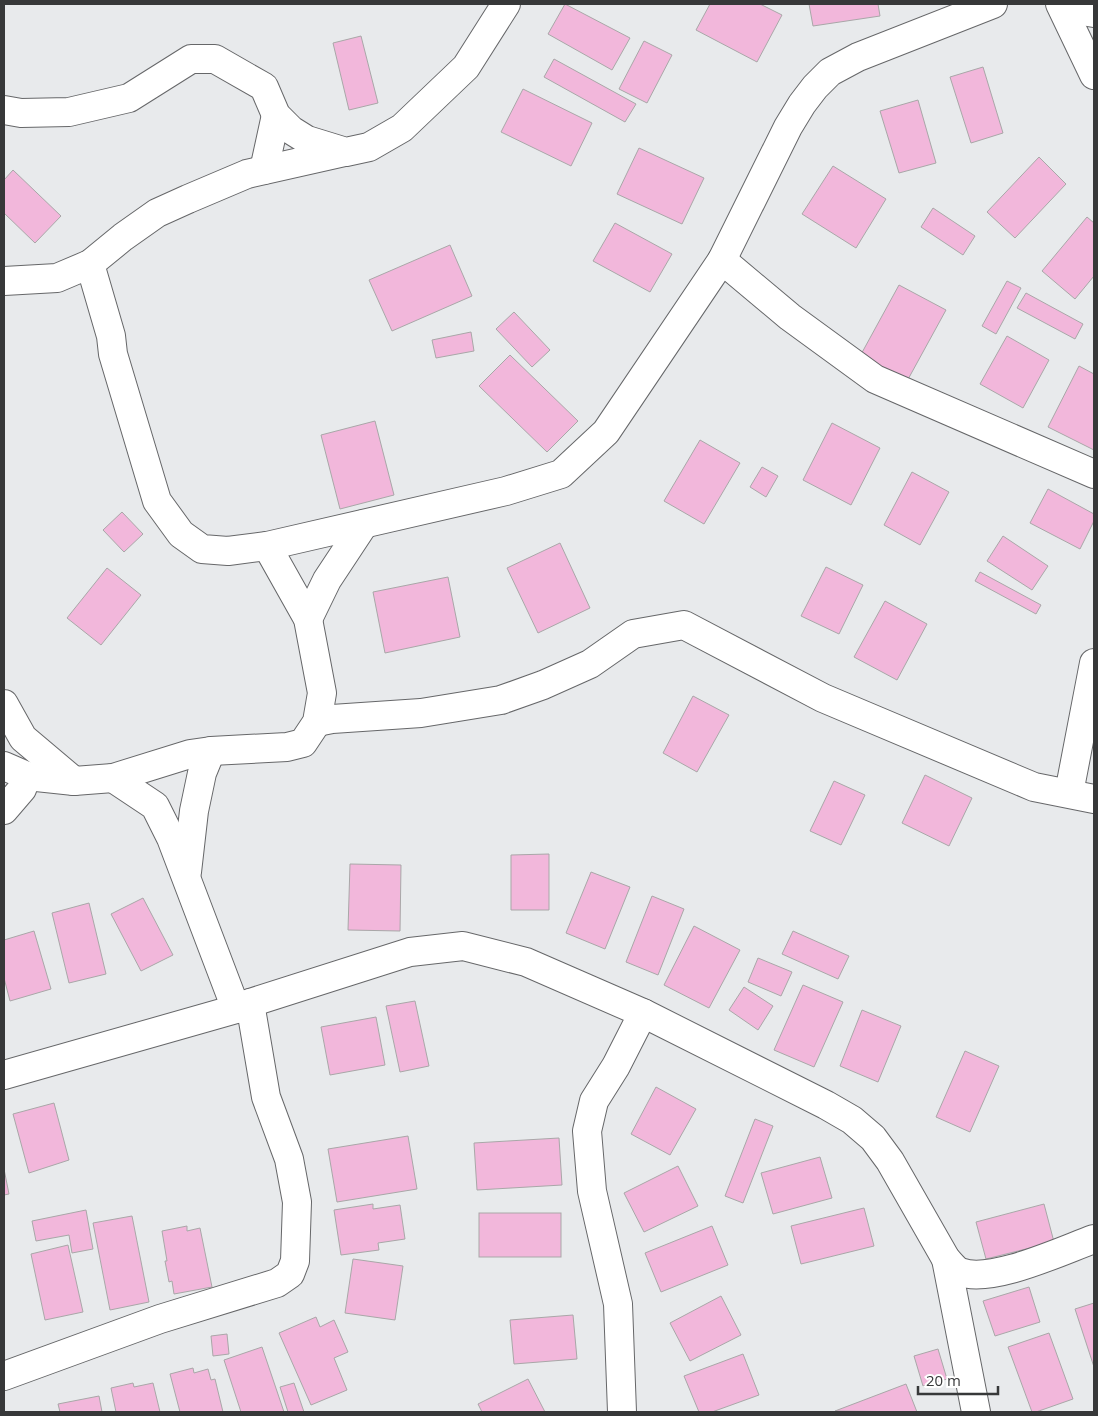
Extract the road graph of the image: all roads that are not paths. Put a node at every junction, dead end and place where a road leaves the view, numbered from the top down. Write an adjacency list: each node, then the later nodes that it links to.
1 (506, 4): 8 (street)
2 (993, 4): 10 (street)
3 (1061, 6): 4 (street); 5 (street)
4 (1094, 13)
5 (1094, 75)
6 (4, 110): 7 (street)
7 (276, 115): 8 (street); 9 (street)
8 (346, 152): 9 (street)
9 (264, 170): 11 (street)
10 (722, 260): 13 (street); 14 (street)
11 (90, 264): 12 (street); 15 (street)
12 (4, 281)
13 (1094, 474)
14 (364, 524): 15 (street); 16 (street)
15 (267, 546): 16 (street)
16 (308, 619): 19 (street)
17 (1094, 664): 24 (street)
18 (4, 704): 23 (street)
19 (316, 722): 20 (street); 24 (street)
20 (211, 751): 22 (street); 26 (street)
21 (16, 771): 23 (street); 25 (street)
22 (113, 778): 23 (street); 26 (street)
23 (74, 782)
24 (1082, 796)
25 (4, 810)
26 (186, 878): 27 (street)
27 (243, 1006): 28 (street); 29 (street); 32 (street)
28 (643, 1013): 31 (street); 33 (street)
29 (4, 1075)
30 (1094, 1239): 31 (street)
31 (946, 1259): 34 (street)
32 (4, 1376)
33 (622, 1412)
34 (976, 1412)

